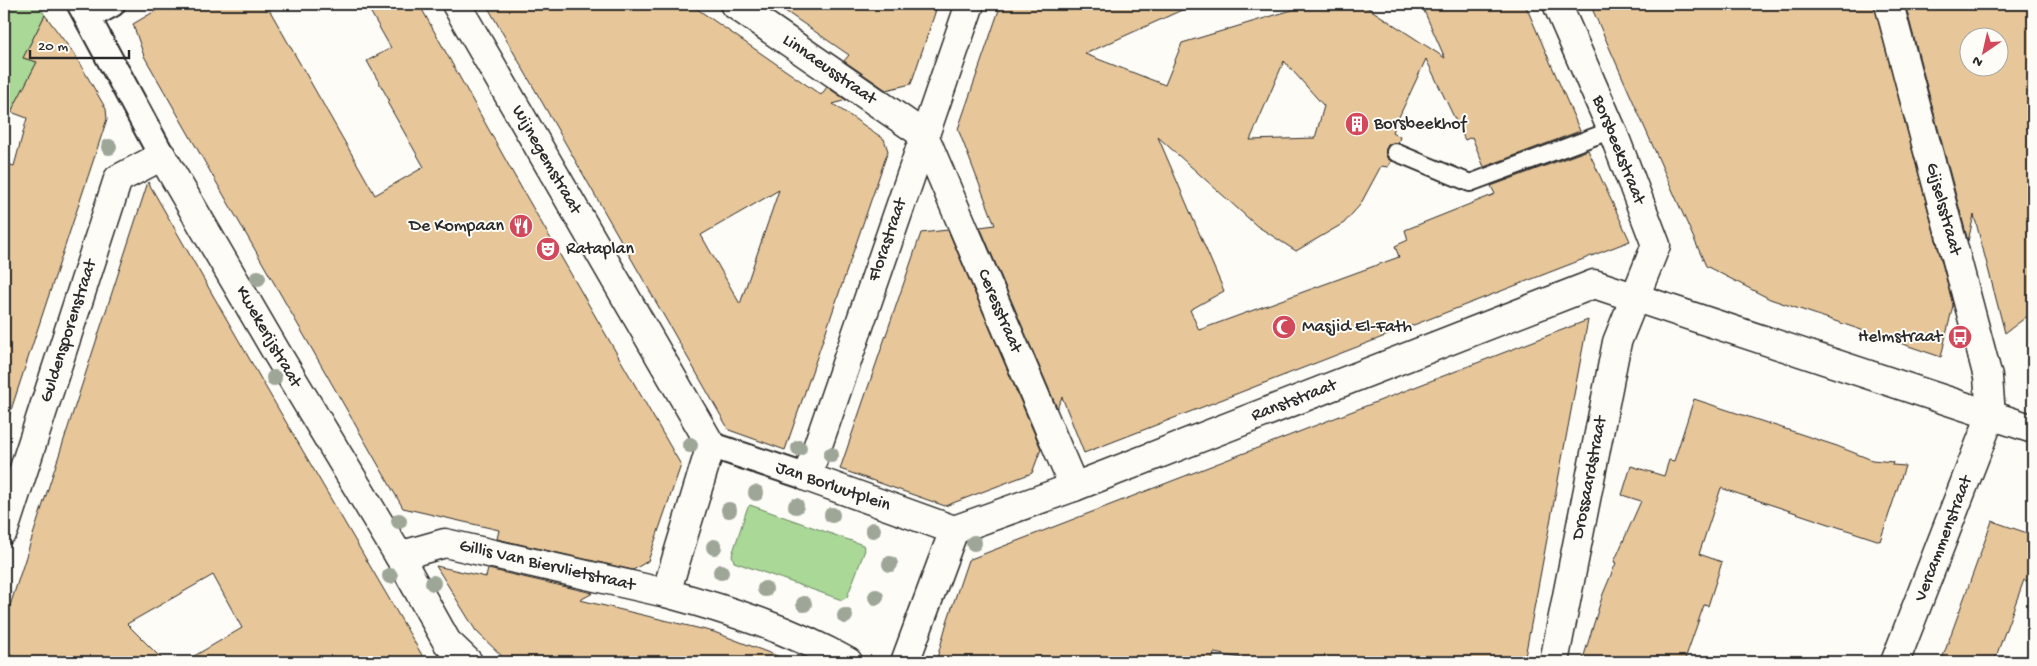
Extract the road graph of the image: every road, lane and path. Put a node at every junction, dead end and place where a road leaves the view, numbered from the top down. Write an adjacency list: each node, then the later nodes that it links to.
1 (112, 4): 7 (street)
2 (456, 4): 15 (street, Wijnegemstraat)
3 (734, 4): 9 (street, Linnaeusstraat)
4 (970, 4): 9 (street, Florastraat)
5 (1557, 4): 8 (street, Borsbeekstraat)
6 (1889, 4): 13 (street, Gijselsstraat)
7 (84, 11): 11 (street, Kwekerijstraat)
8 (1612, 130): 10 (lane); 12 (street, Borsbeekstraat)
9 (924, 135): 16 (street, Florastraat); 17 (street, Ceresstraat)
10 (1396, 152)
11 (162, 156): 18 (street, Guldensporenstraat); 20 (street, Kwekerijstraat)
12 (1635, 296): 13 (street); 17 (street, Ranststraat); 25 (street, Drossaardstraat)
13 (1991, 414): 14 (street); 26 (street, Vercammenstraat)
14 (2032, 424)
15 (711, 445): 16 (street, Jan Borluutplein); 21 (street)
16 (807, 477): 19 (street, Jan Borluutplein)
17 (1074, 487): 19 (street, Ranststraat)
18 (4, 530)
19 (954, 530): 24 (street)
20 (399, 556): 21 (street, Gillis Van Biervlietstraat); 22 (street, Kwekerijstraat)
21 (666, 593): 23 (street, Gillis Van Biervlietstraat)
22 (468, 662)
23 (848, 662)
24 (905, 662)
25 (1554, 662)
26 (1896, 662)

